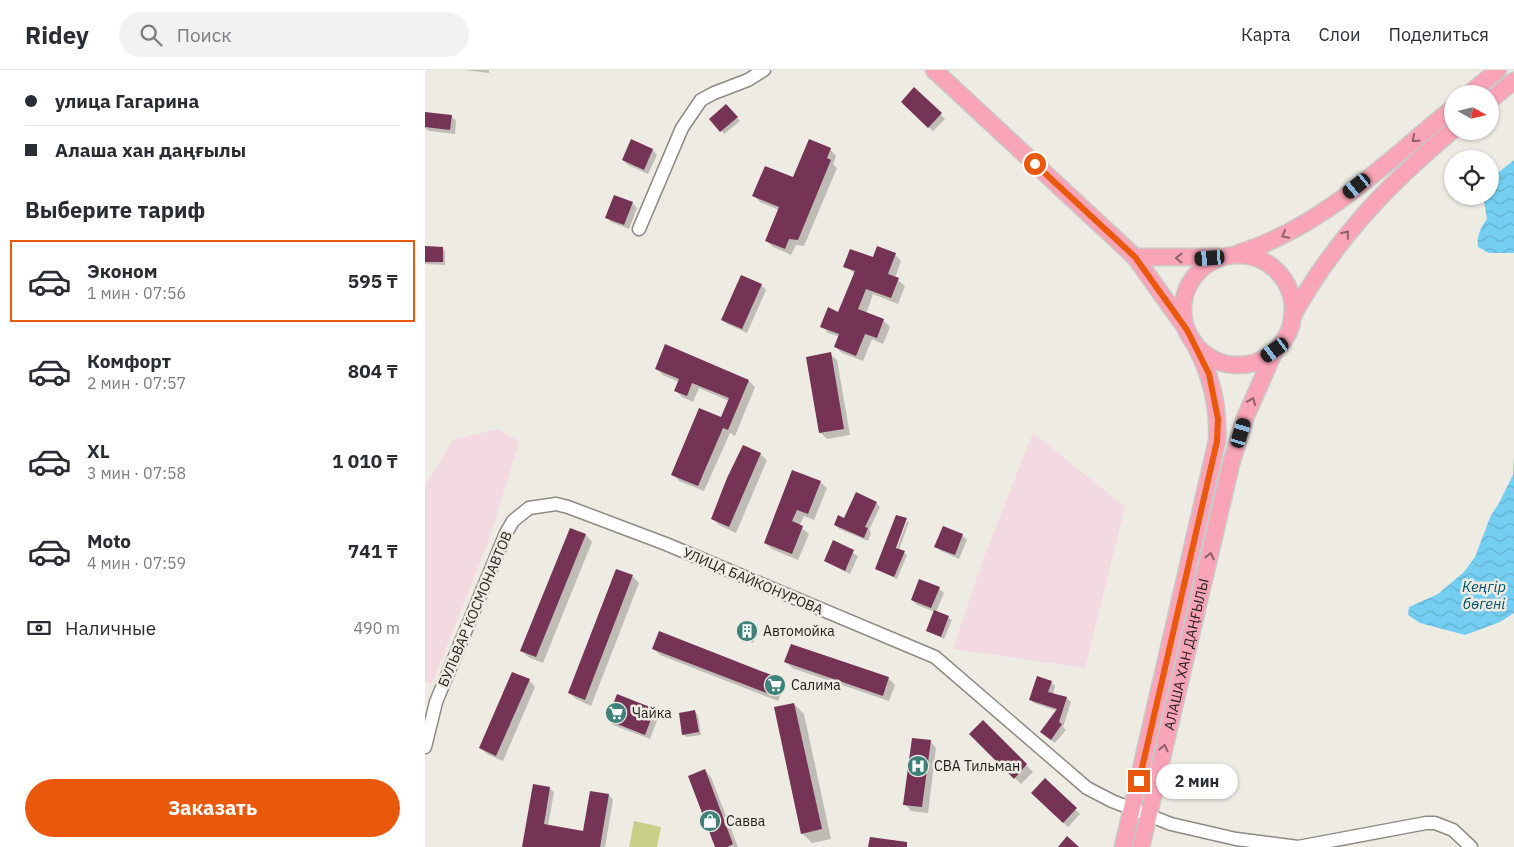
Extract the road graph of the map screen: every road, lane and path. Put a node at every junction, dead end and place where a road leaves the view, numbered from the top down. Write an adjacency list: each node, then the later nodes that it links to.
1 (764, 70): 9 (street)
2 (934, 70): 11 (main road)
3 (1498, 70): 5 (main road)
4 (1514, 81): 6 (main road)
5 (1480, 85)
6 (1499, 93)
7 (1444, 115): 10 (main road, one-way to 10)
8 (1444, 138): 12 (main road, one-way to 8)
9 (639, 229)
10 (1226, 256): 11 (main road, one-way to 11); 12 (main road); 13 (main road)
11 (1135, 257): 13 (main road)
12 (1291, 319): 14 (main road)
13 (1189, 335): 14 (main road); 18 (main road, АЛАША ХАН ДАҢҒЫЛЫ)
14 (1275, 350): 19 (main road, АЛАША ХАН ДАҢҒЫЛЫ, one-way to 14)
15 (529, 508): 16 (street, БУЛЬВАР КОСМОНАВТОВ); 18 (street, УЛИЦА БАЙКОНУРОВА)
16 (431, 701): 17 (street, БУЛЬВАР КОСМОНАВТОВ)
17 (425, 748)
18 (1133, 808): 19 (street, УЛИЦА БАЙКОНУРОВА); 20 (main road, АЛАША ХАН ДАҢҒЫЛЫ)
19 (1149, 813): 21 (main road, АЛАША ХАН ДАҢҒЫЛЫ); 22 (street, УЛИЦА БАЙКОНУРОВА)
20 (1123, 847)
21 (1141, 847)
22 (1471, 847)

